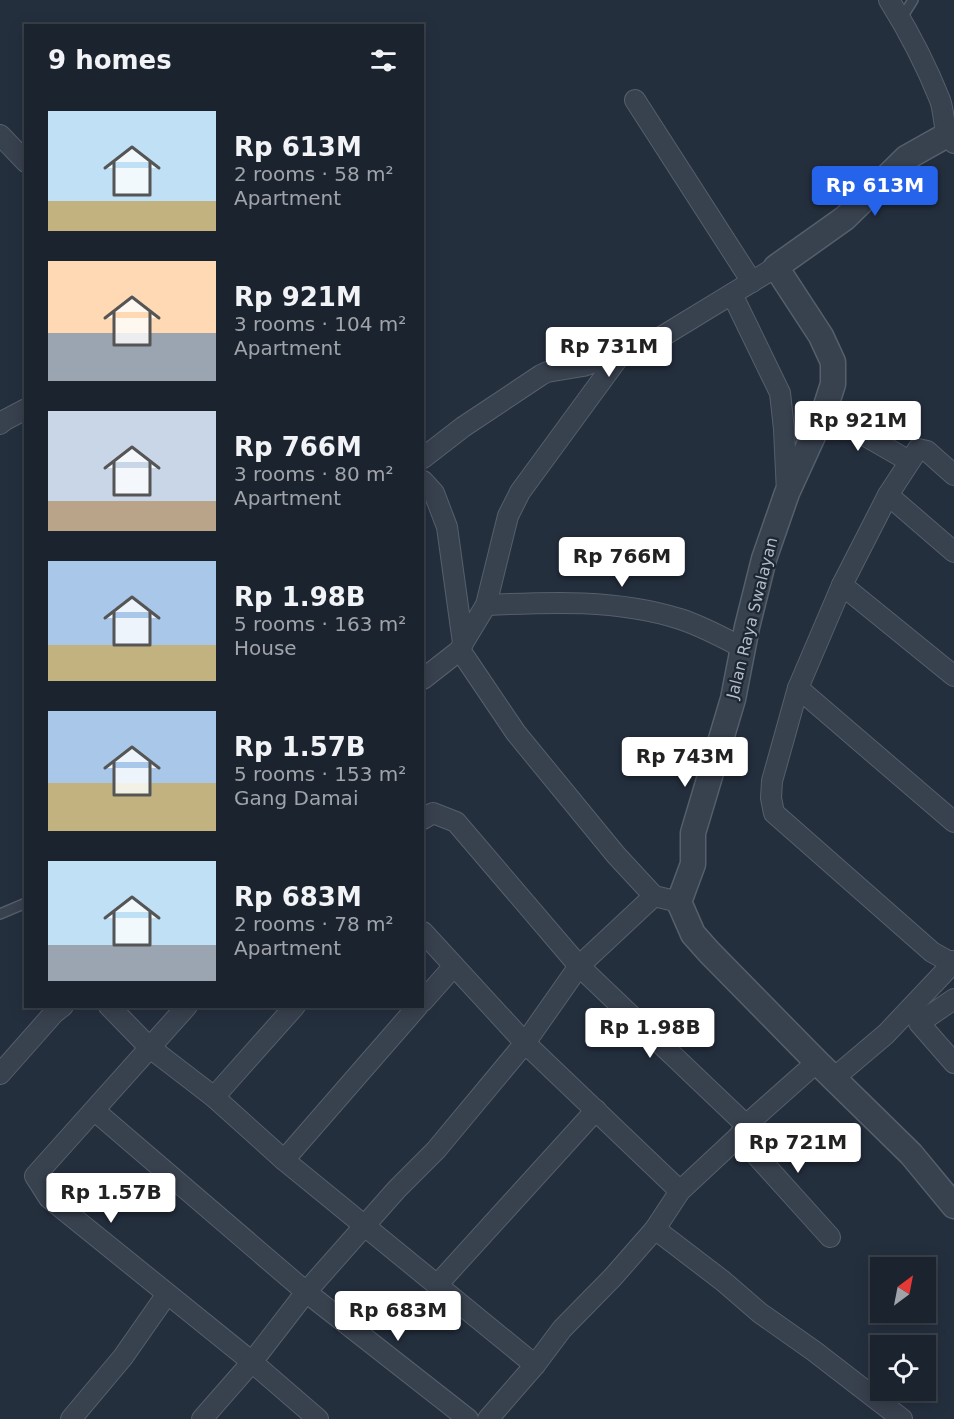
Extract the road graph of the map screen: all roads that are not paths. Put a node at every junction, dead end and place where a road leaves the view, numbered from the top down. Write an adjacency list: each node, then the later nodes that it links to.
1 (889, 0): 3 (street)
2 (913, 0): 3 (lane)
3 (901, 19): 6 (street)
4 (635, 100): 9 (street)
5 (0, 135): 7 (street)
6 (951, 136): 8 (street)
7 (24, 160)
8 (776, 267): 9 (street); 13 (street, Jalan Raya Swalayan)
9 (752, 282): 10 (street)
10 (732, 294): 11 (street); 19 (street)
11 (621, 354): 15 (street); 23 (street)
12 (24, 410): 14 (street)
13 (824, 412): 16 (street); 19 (street, Jalan Raya Swalayan)
14 (0, 424)
15 (424, 457)
16 (909, 460): 17 (street); 20 (street)
17 (954, 474)
18 (424, 482): 24 (street)
19 (787, 493): 25 (street, Jalan Raya Swalayan)
20 (888, 495): 21 (street); 22 (street)
21 (954, 552)
22 (842, 585): 26 (street); 28 (street)
23 (486, 605): 24 (street); 25 (street)
24 (461, 647): 27 (street); 31 (street)
25 (743, 648): 32 (street, Jalan Raya Swalayan)
26 (954, 676)
27 (424, 678)
28 (798, 688): 30 (street); 36 (street)
29 (424, 818): 38 (street)
30 (954, 822)
31 (654, 896): 32 (street); 38 (street)
32 (679, 902): 49 (street)
33 (24, 904): 34 (lane)
34 (0, 914)
35 (424, 933): 37 (street)
36 (954, 961): 49 (street)
37 (454, 966): 40 (street); 46 (street)
38 (579, 966): 46 (street); 54 (street)
39 (954, 999): 48 (street)
40 (424, 1000)
41 (60, 1008): 50 (street)
42 (111, 1008): 47 (street)
43 (186, 1008): 47 (street)
44 (293, 1008): 51 (street)
45 (416, 1008): 55 (street)
46 (525, 1043): 52 (street); 58 (street)
47 (149, 1047): 51 (street); 53 (street)
48 (954, 1063)
49 (825, 1070): 54 (street); 57 (street)
50 (0, 1074)
51 (214, 1096): 55 (street)
52 (596, 1110): 56 (street); 61 (street)
53 (95, 1111): 62 (street); 63 (street)
54 (742, 1130): 56 (street); 60 (street)
55 (284, 1160): 58 (street)
56 (680, 1191): 59 (street)
57 (954, 1206)
58 (364, 1226): 61 (street); 62 (street)
59 (655, 1229): 65 (street); 71 (street)
60 (830, 1238)
61 (437, 1286): 65 (street)
62 (306, 1292): 64 (street); 69 (street)
63 (167, 1294): 64 (street); 66 (street)
64 (252, 1362): 67 (street); 68 (street)
65 (536, 1365): 70 (street)
66 (71, 1419)
67 (202, 1419)
68 (318, 1419)
69 (468, 1419)
70 (488, 1419)
71 (902, 1419)

